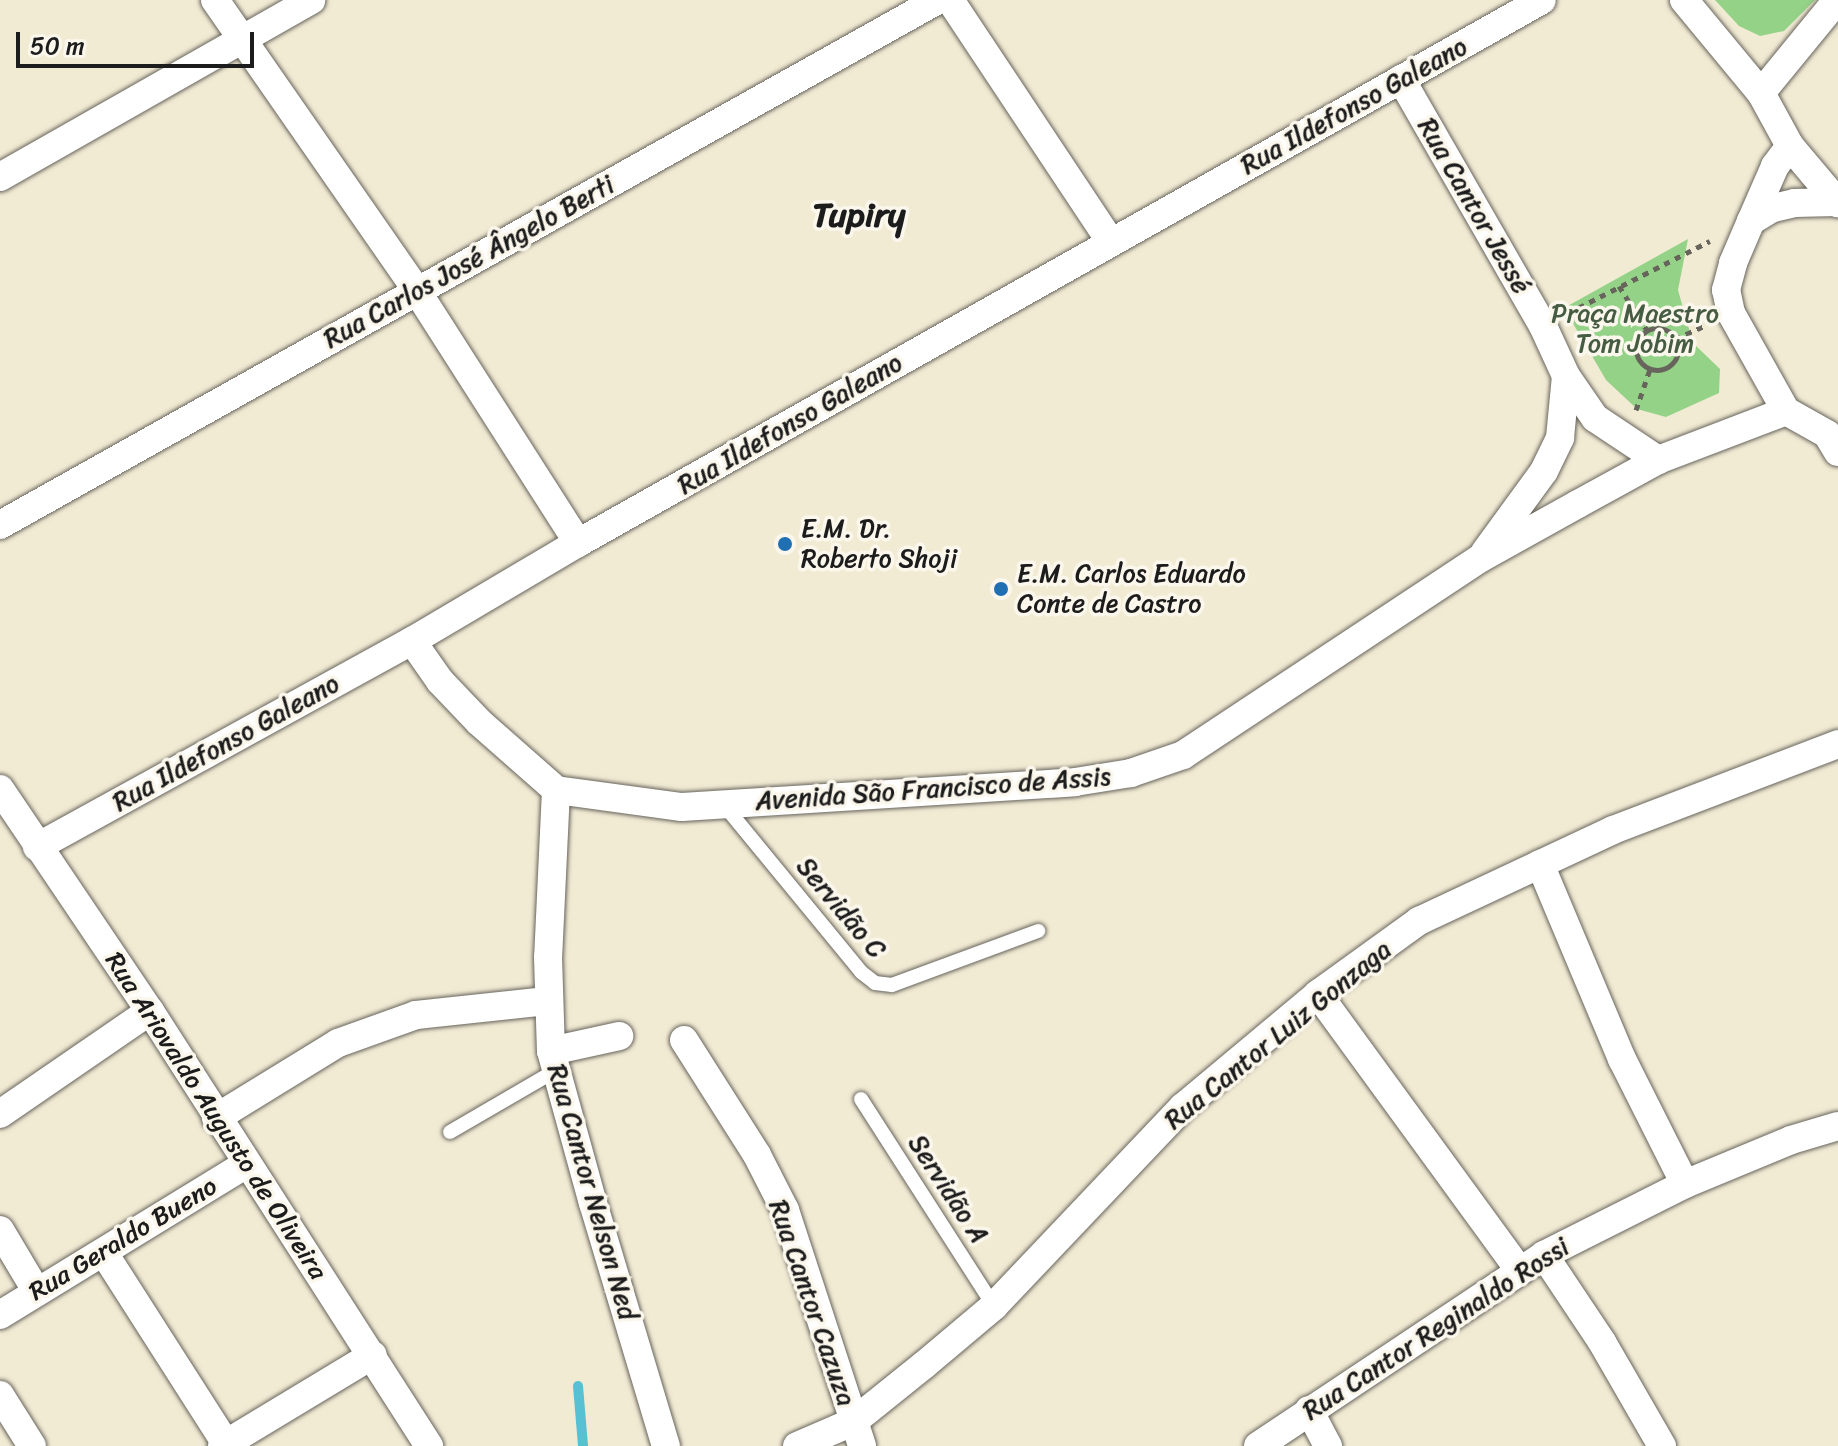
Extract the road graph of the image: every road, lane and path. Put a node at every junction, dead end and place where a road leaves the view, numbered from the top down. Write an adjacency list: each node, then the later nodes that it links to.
1 (215, 0): 8 (street)
2 (311, 0): 8 (street)
3 (938, 0): 17 (street, Rua Carlos José Ângelo Berti)
4 (950, 0): 15 (street)
5 (1542, 0): 9 (street, Rua Ildefonso Galeano)
6 (1684, 0): 10 (street)
7 (1837, 0): 10 (street)
8 (242, 37): 12 (street); 17 (street)
9 (1401, 79): 15 (street, Rua Ildefonso Galeano); 18 (street, Rua Cantor Jessé)
10 (1761, 93): 11 (street)
11 (1790, 146): 13 (street); 14 (street)
12 (0, 177)
13 (1838, 202): 14 (street)
14 (1751, 221): 16 (path); 22 (street)
15 (1111, 242): 27 (street, Rua Ildefonso Galeano)
16 (1619, 286): 18 (path); 19 (path)
17 (417, 291): 26 (street, Rua Carlos José Ângelo Berti); 27 (street)
18 (1543, 326): 21 (street, Rua Cantor Jessé)
19 (1647, 330): 20 (path); 20 (path)
20 (1650, 369): 23 (path)
21 (1566, 376): 23 (street, Rua Cantor Jessé); 28 (street)
22 (1786, 411): 24 (street); 25 (street, Avenida São Francisco de Assis)
23 (1626, 440): 25 (street, Rua Cantor Jessé)
24 (1838, 452)
25 (1658, 460): 28 (street, Avenida São Francisco de Assis)
26 (0, 525)
27 (578, 543): 29 (street, Rua Ildefonso Galeano)
28 (1481, 558): 33 (street, Avenida São Francisco de Assis)
29 (412, 641): 32 (street); 34 (street, Rua Ildefonso Galeano)
30 (1838, 744): 35 (street, Rua Cantor Luiz Gonzaga)
31 (0, 789): 34 (street, Rua Ariovaldo Augusto de Oliveira)
32 (556, 790): 33 (street, Avenida São Francisco de Assis); 38 (street, Rua Cantor Nelson Ned)
33 (724, 804): 36 (lane, Servidão C)
34 (37, 847): 39 (street, Rua Ariovaldo Augusto de Oliveira)
35 (1540, 864): 37 (street, Rua Cantor Luiz Gonzaga); 49 (street)
36 (1038, 931)
37 (1318, 994): 53 (street); 55 (street, Rua Cantor Luiz Gonzaga)
38 (547, 1001): 42 (street, Rua Cantor Nelson Ned); 45 (street)
39 (150, 1011): 44 (street); 45 (street, Rua Ariovaldo Augusto de Oliveira)
40 (619, 1036): 42 (street)
41 (684, 1040): 60 (street, Rua Cantor Cazuza)
42 (553, 1061): 47 (lane); 64 (street, Rua Cantor Nelson Ned)
43 (861, 1099): 55 (lane, Servidão A)
44 (0, 1114)
45 (216, 1118): 48 (street, Rua Ariovaldo Augusto de Oliveira)
46 (1838, 1126): 49 (street, Rua Cantor Reginaldo Rossi)
47 (450, 1132)
48 (246, 1164): 51 (street, Rua Geraldo Bueno); 57 (street, Rua Ariovaldo Augusto de Oliveira)
49 (1685, 1184): 52 (street, Rua Cantor Reginaldo Rossi)
50 (0, 1230): 54 (street)
51 (104, 1253): 54 (street, Rua Geraldo Bueno); 61 (street)
52 (1544, 1255): 53 (street, Rua Cantor Reginaldo Rossi); 68 (street)
53 (1520, 1271): 59 (street, Rua Cantor Reginaldo Rossi)
54 (37, 1292): 56 (street, Rua Geraldo Bueno)
55 (994, 1306): 60 (street, Rua Cantor Luiz Gonzaga)
56 (0, 1315)
57 (373, 1355): 61 (street); 63 (street, Rua Ariovaldo Augusto de Oliveira)
58 (0, 1395): 62 (street)
59 (1309, 1410): 66 (street, Rua Cantor Reginaldo Rossi); 67 (street)
60 (857, 1434): 65 (street, Rua Cantor Luiz Gonzaga)
61 (224, 1445)
62 (32, 1446)
63 (429, 1446)
64 (666, 1446)
65 (797, 1446)
66 (1258, 1446)
67 (1328, 1446)
68 (1662, 1446)

